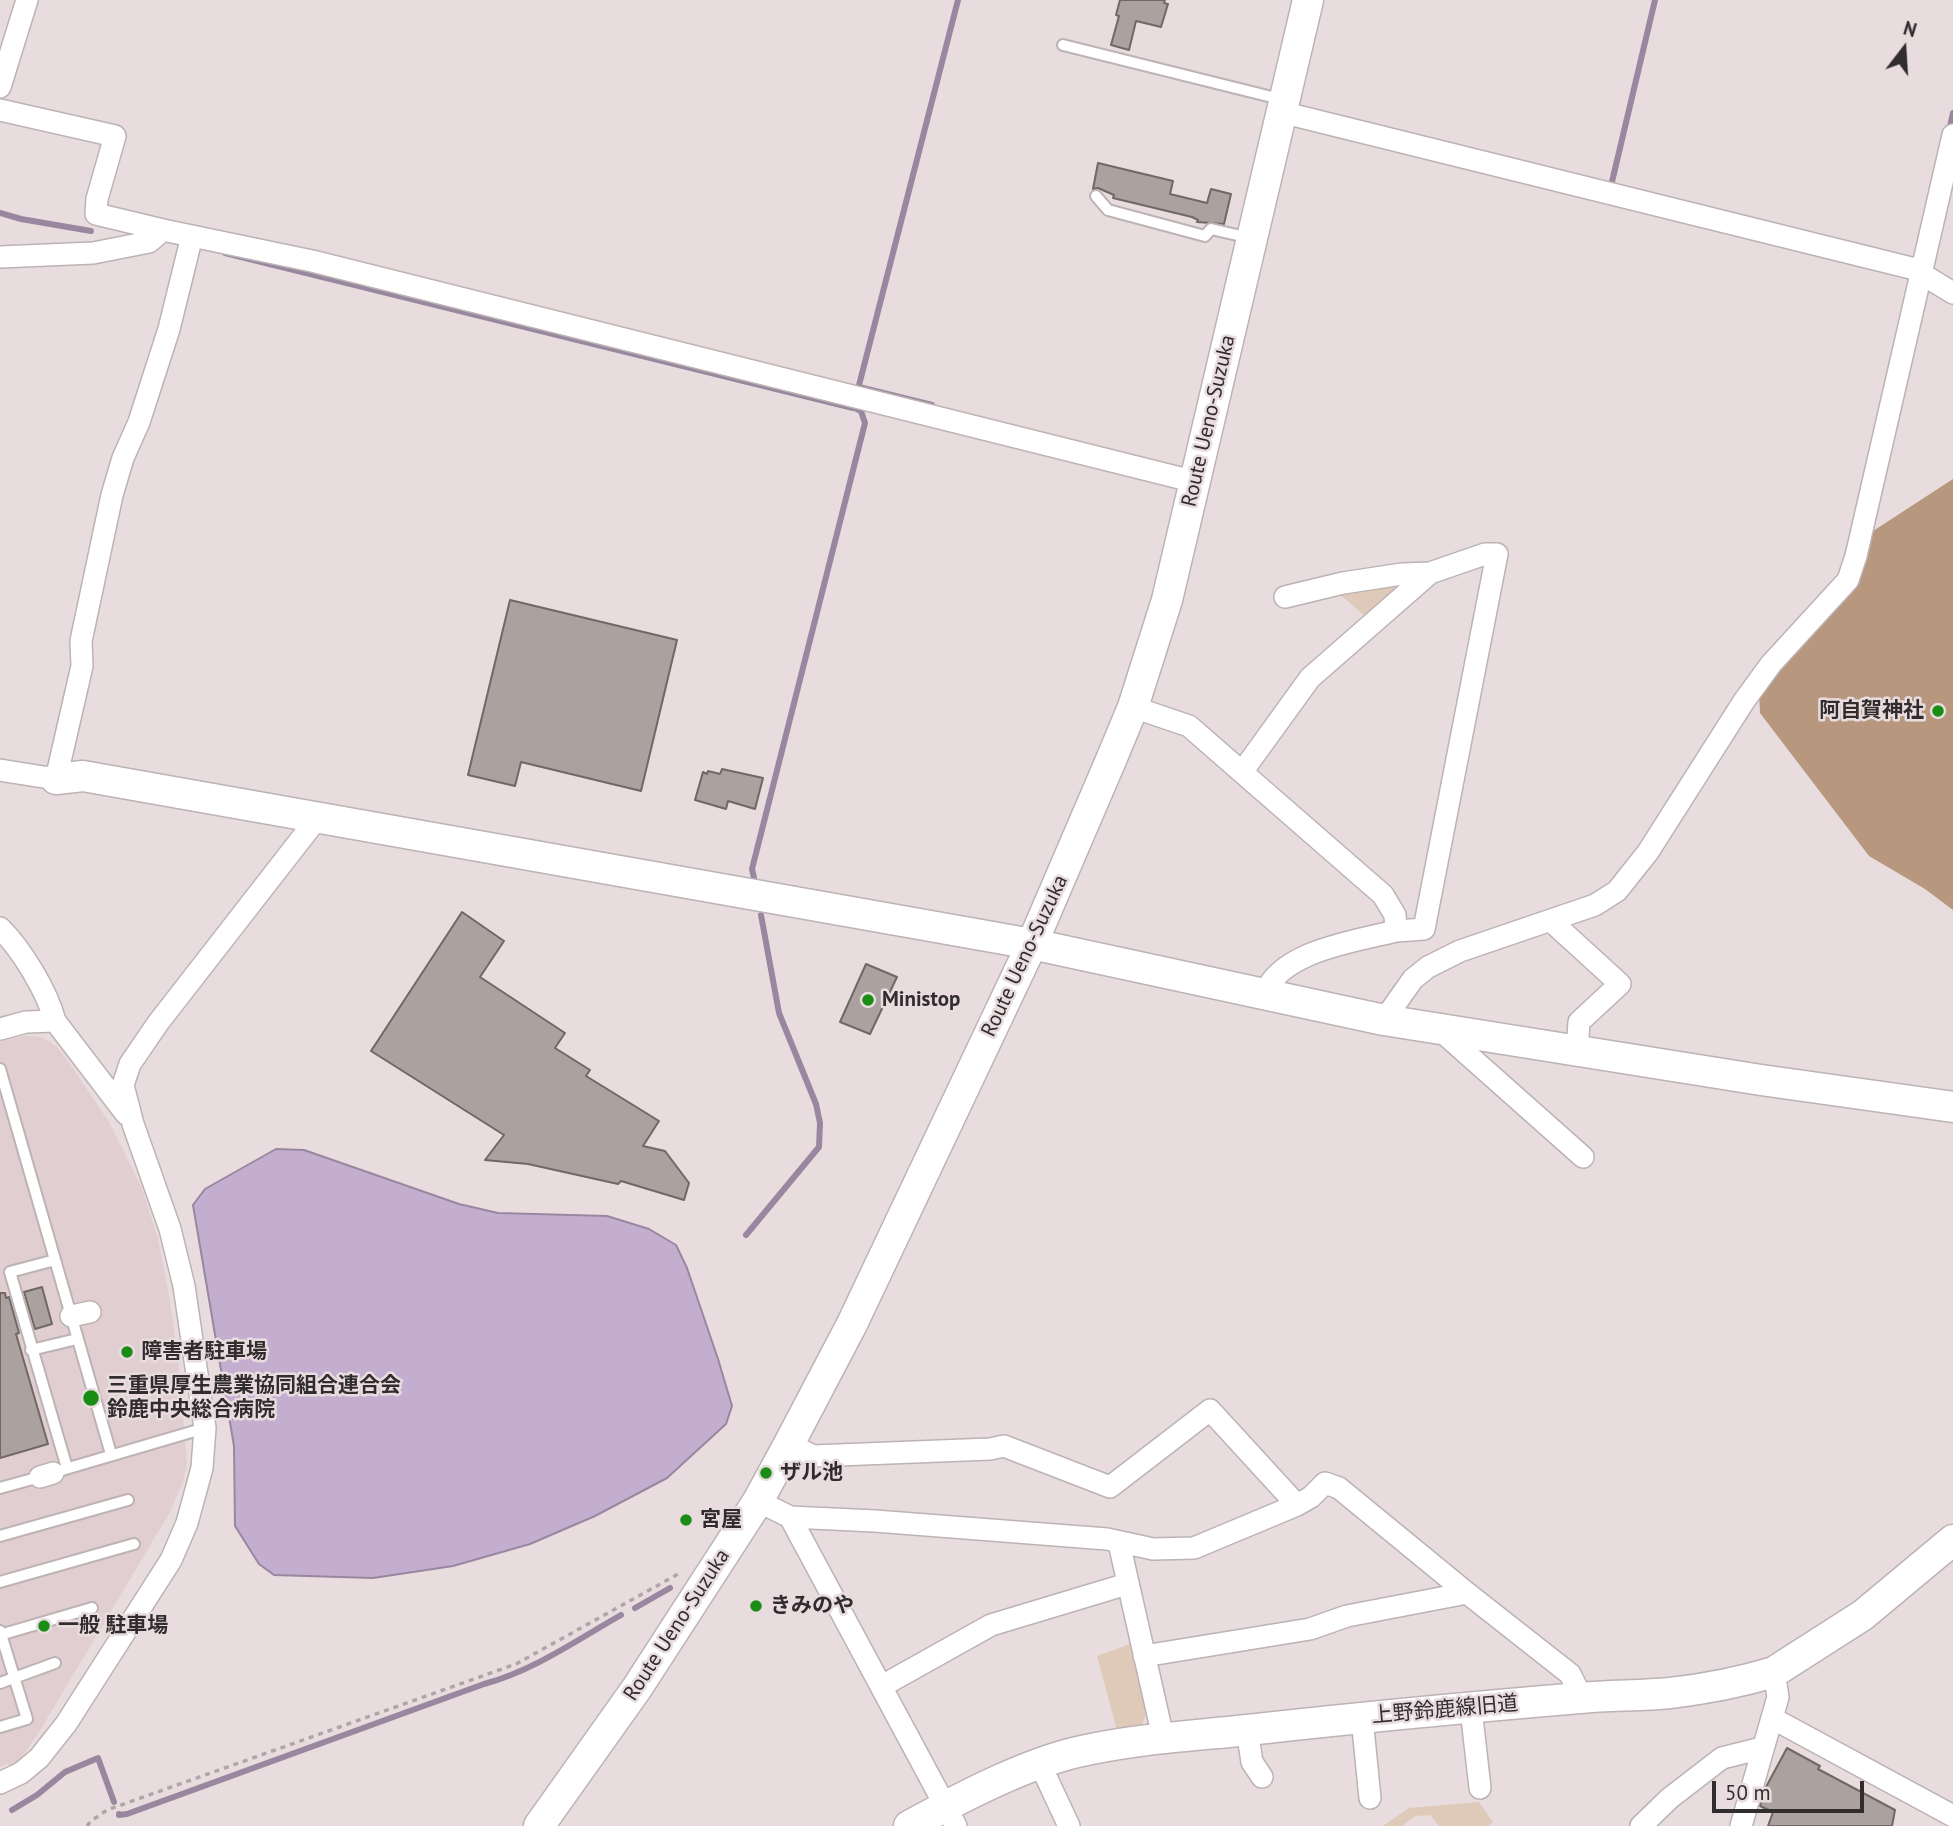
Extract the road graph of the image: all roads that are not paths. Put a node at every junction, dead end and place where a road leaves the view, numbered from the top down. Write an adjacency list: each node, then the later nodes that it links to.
1 (27, 0): 4 (street)
2 (1308, 0): 5 (street, Route Ueno-Suzuka)
3 (1063, 45): 5 (lane)
4 (0, 87)
5 (1283, 106): 11 (street, Route Ueno-Suzuka); 13 (street)
6 (0, 110): 9 (street)
7 (1953, 135): 13 (street)
8 (1096, 196): 11 (lane)
9 (163, 230): 10 (street); 12 (street)
10 (192, 237): 15 (street); 21 (street)
11 (1252, 238): 15 (street, Route Ueno-Suzuka)
12 (0, 257)
13 (1922, 273): 14 (street); 23 (street)
14 (1953, 293)
15 (1196, 482): 18 (street, Route Ueno-Suzuka)
16 (1430, 573): 17 (street); 20 (street); 25 (street)
17 (1285, 597)
18 (1133, 707): 20 (street); 26 (street, Route Ueno-Suzuka)
19 (0, 770): 21 (street)
20 (1242, 772): 25 (street)
21 (56, 779): 22 (street)
22 (319, 816): 26 (street); 35 (street)
23 (1551, 921): 28 (street); 32 (street)
24 (0, 928): 29 (street)
25 (1396, 931): 27 (street)
26 (1032, 944): 27 (street); 41 (street, Route Ueno-Suzuka)
27 (1265, 996): 28 (street)
28 (1384, 1020): 31 (street)
29 (55, 1021): 30 (street); 35 (street)
30 (0, 1029)
31 (1440, 1030): 32 (street); 36 (street)
32 (1577, 1051): 34 (street)
33 (0, 1069): 37 (lane)
34 (1953, 1107)
35 (133, 1124): 40 (street)
36 (1583, 1157)
37 (55, 1261): 38 (lane); 39 (lane)
38 (77, 1339): 39 (lane); 42 (lane)
39 (31, 1350): 43 (lane)
40 (205, 1428): 42 (lane); 74 (street)
41 (789, 1444): 46 (street, Route Ueno-Suzuka); 47 (street)
42 (111, 1454): 43 (lane)
43 (53, 1473): 44 (lane)
44 (0, 1488)
45 (128, 1500): 49 (lane)
46 (758, 1501): 48 (street); 79 (street, Route Ueno-Suzuka)
47 (1297, 1505): 51 (street); 55 (street)
48 (790, 1517): 51 (street); 63 (street)
49 (0, 1536)
50 (1953, 1540): 60 (street, 上野鈴鹿線旧道)
51 (1119, 1543): 54 (street)
52 (134, 1544): 53 (lane)
53 (0, 1582)
54 (1126, 1584): 58 (street); 63 (street)
55 (1467, 1593): 58 (street); 64 (street)
56 (92, 1608): 57 (lane)
57 (0, 1633): 61 (lane)
58 (1144, 1656): 70 (street)
59 (55, 1663): 61 (lane)
60 (1774, 1672): 64 (street, 上野鈴鹿線旧道); 67 (street)
61 (14, 1679): 62 (lane); 68 (lane)
62 (0, 1683)
63 (881, 1686): 77 (street)
64 (1581, 1698): 65 (street, 上野鈴鹿線旧道)
65 (1471, 1709): 66 (street, 上野鈴鹿線旧道); 75 (street)
66 (1362, 1718): 69 (street, 上野鈴鹿線旧道); 76 (street)
67 (1772, 1718): 71 (street); 78 (street)
68 (0, 1727)
69 (1247, 1730): 70 (street, 上野鈴鹿線旧道); 73 (street)
70 (1163, 1737): 72 (street, 上野鈴鹿線旧道)
71 (1762, 1748): 82 (street); 83 (street)
72 (1040, 1764): 77 (street, 上野鈴鹿線旧道); 81 (street)
73 (1262, 1777)
74 (0, 1783)
75 (1480, 1788)
76 (1370, 1798)
77 (951, 1816): 80 (street, 上野鈴鹿線旧道)
78 (1953, 1816)
79 (539, 1826)
80 (909, 1826)
81 (1069, 1826)
82 (1641, 1826)
83 (1741, 1826)

